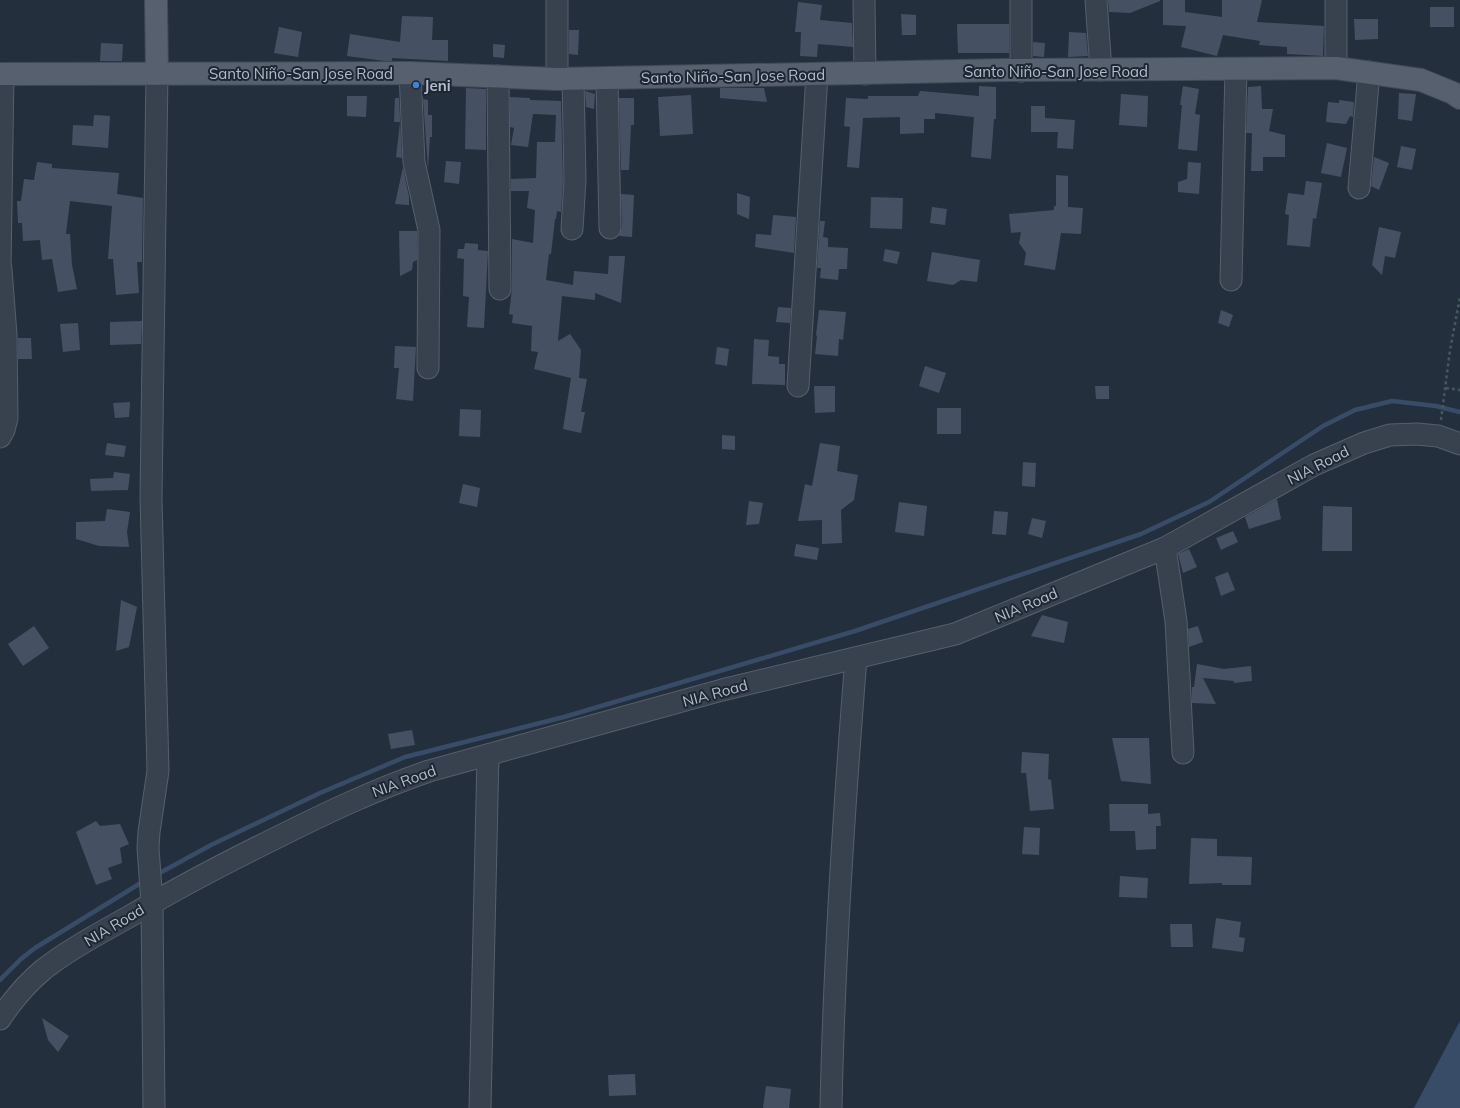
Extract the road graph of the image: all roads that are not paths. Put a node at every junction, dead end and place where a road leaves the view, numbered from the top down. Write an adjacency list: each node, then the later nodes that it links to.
1 (156, 0): 12 (main road)
2 (557, 0): 19 (street)
3 (864, 0): 16 (street)
4 (1022, 0): 10 (street)
5 (1096, 0): 9 (street)
6 (1336, 0): 7 (street)
7 (1336, 68): 8 (main road, Santo Niño-San Jose Road); 11 (main road, Santo Niño-San Jose Road)
8 (1236, 69): 9 (main road, Santo Niño-San Jose Road); 25 (street)
9 (1101, 70): 10 (main road, Santo Niño-San Jose Road)
10 (1022, 71): 16 (main road, Santo Niño-San Jose Road)
11 (1369, 72): 20 (main road, Santo Niño-San Jose Road); 21 (street)
12 (157, 73): 13 (main road, Santo Niño-San Jose Road); 14 (main road, Santo Niño-San Jose Road); 35 (street)
13 (410, 73): 17 (main road, Santo Niño-San Jose Road); 27 (street)
14 (1, 74): 24 (street)
15 (817, 74): 16 (main road, Santo Niño-San Jose Road); 18 (main road, Santo Niño-San Jose Road); 28 (street)
16 (865, 74)
17 (498, 76): 19 (main road, Santo Niño-San Jose Road); 26 (street)
18 (608, 78): 19 (main road, Santo Niño-San Jose Road); 22 (street)
19 (565, 79): 23 (street)
20 (1460, 98)
21 (1359, 188)
22 (610, 228)
23 (572, 229)
24 (0, 269): 29 (street)
25 (1231, 280)
26 (500, 289)
27 (428, 368)
28 (798, 386)
29 (0, 436)
30 (1460, 444): 31 (street, NIA Road)
31 (1165, 548): 32 (street, NIA Road); 33 (street)
32 (856, 658): 34 (street, NIA Road); 39 (street)
33 (1183, 753)
34 (488, 756): 35 (street, NIA Road); 38 (street)
35 (152, 903): 36 (street, NIA Road); 37 (street)
36 (0, 1019)
37 (154, 1108)
38 (480, 1108)
39 (831, 1108)

